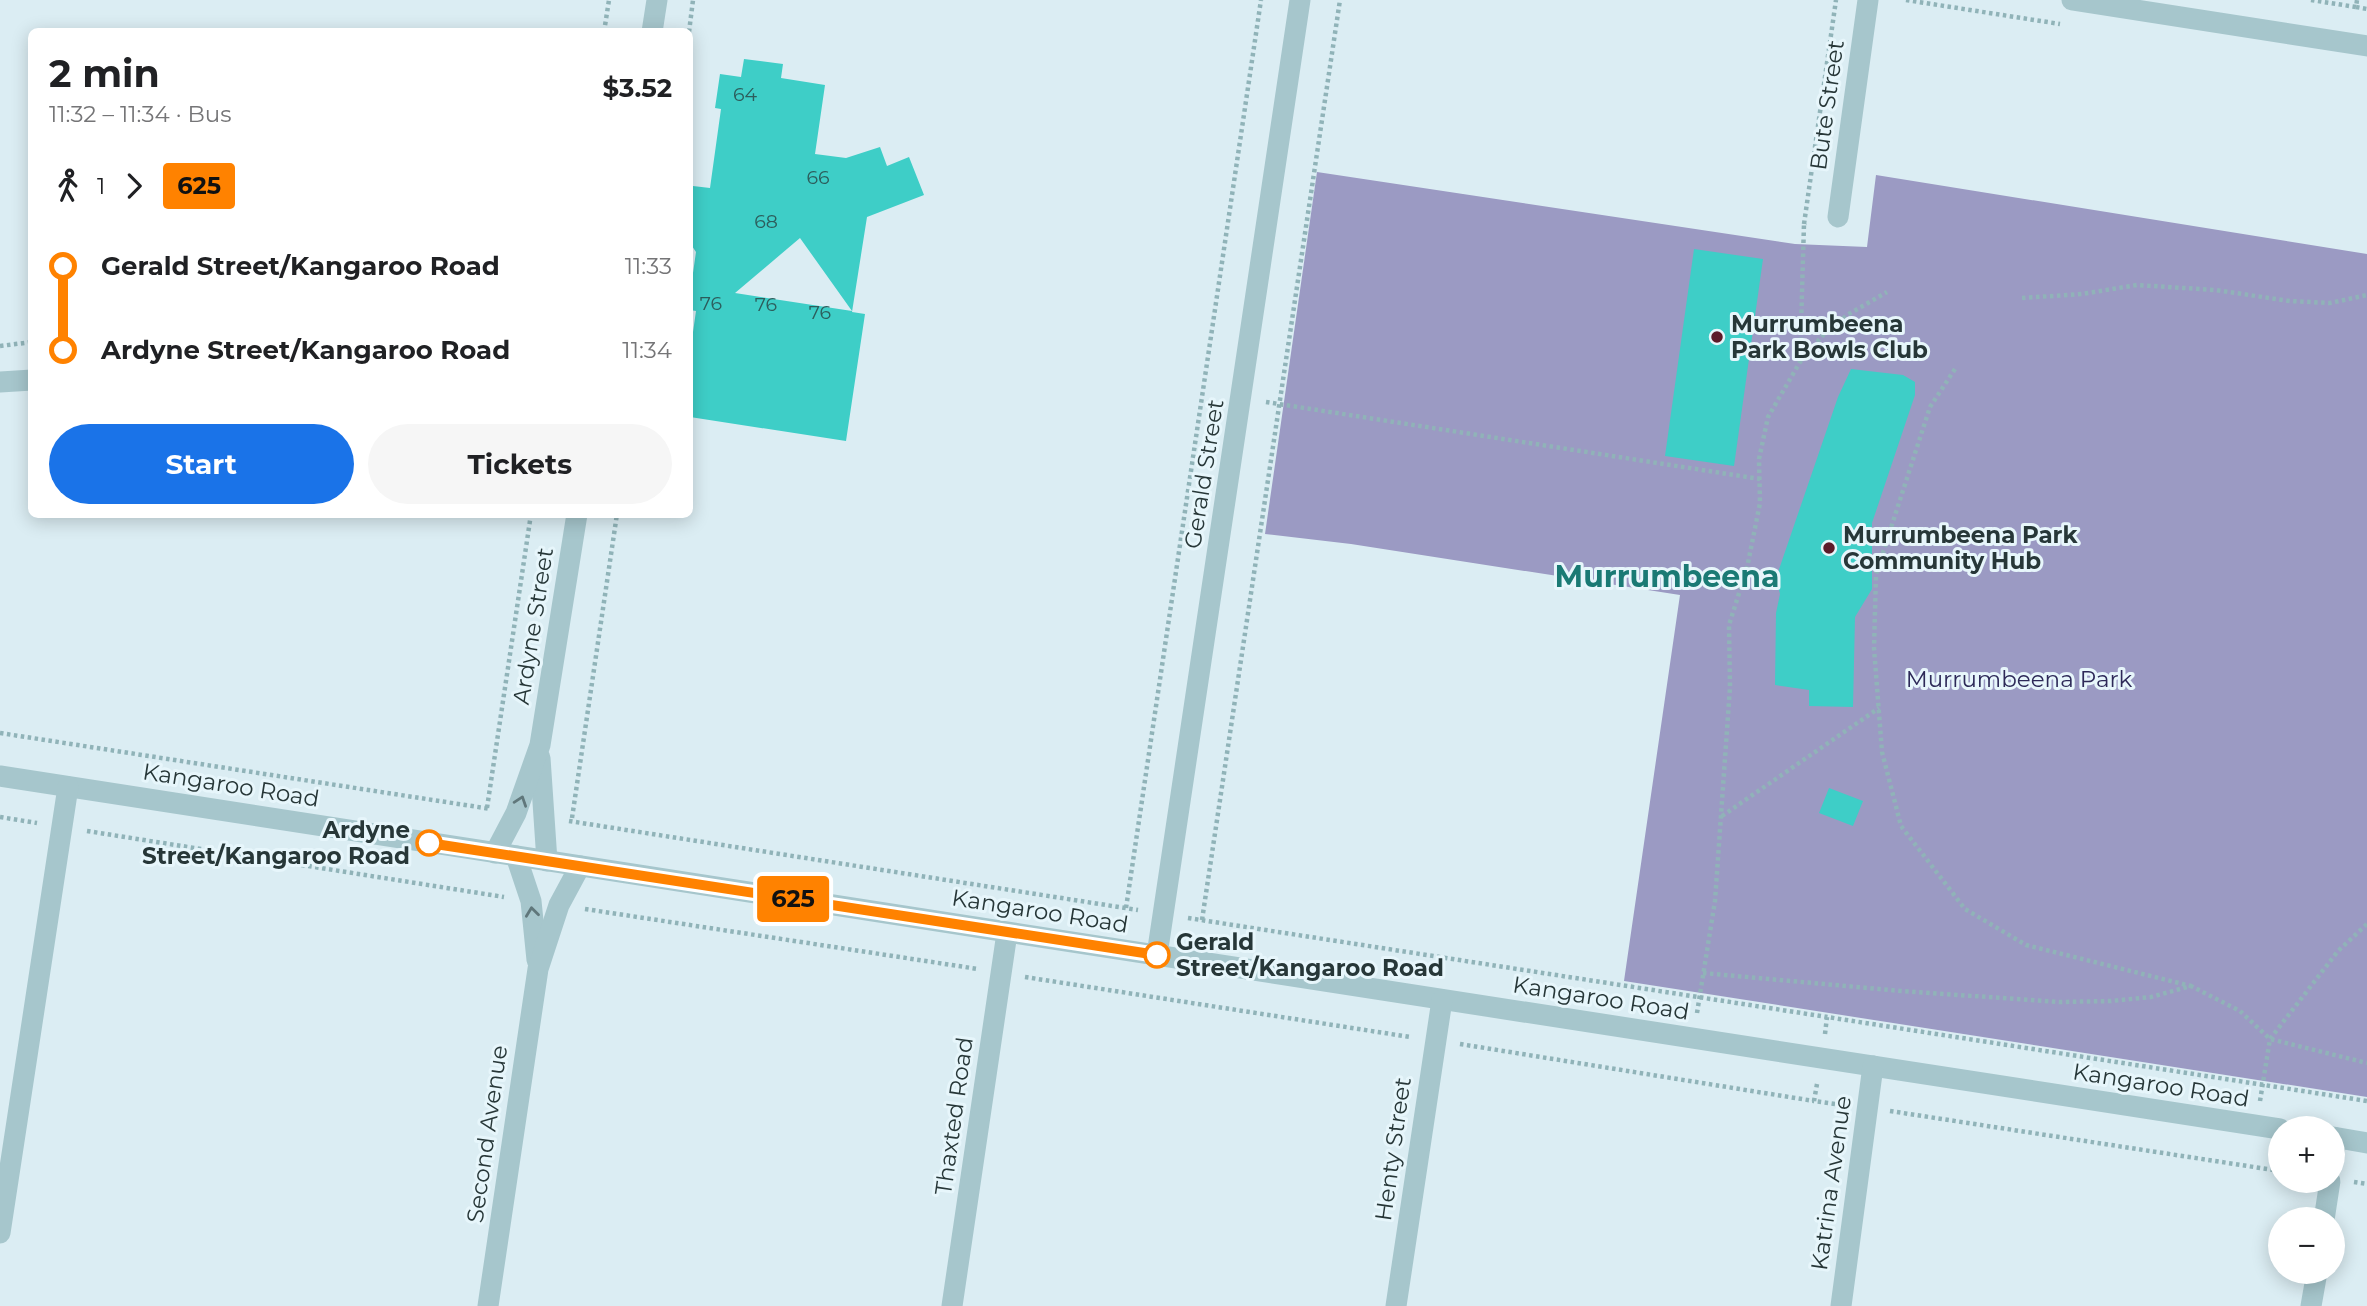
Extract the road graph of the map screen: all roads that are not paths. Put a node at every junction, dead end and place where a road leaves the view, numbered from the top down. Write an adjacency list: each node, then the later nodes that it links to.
1 (657, 0): 5 (street)
2 (1300, 0): 19 (street, Gerald Street)
3 (1868, 0): 7 (street, Bute Street)
4 (2072, 0): 6 (street)
5 (653, 28)
6 (2367, 46)
7 (1838, 217)
8 (28, 380): 9 (street)
9 (0, 382)
10 (576, 518): 11 (street, Ardyne Street)
11 (540, 746): 14 (street, Ardyne Street, one-way to 11); 16 (street, Ardyne Street)
12 (0, 776): 13 (street, Kangaroo Road)
13 (68, 787): 14 (street, Kangaroo Road); 26 (street)
14 (495, 853): 15 (street, Kangaroo Road)
15 (516, 856): 16 (street, Kangaroo Road); 20 (street, Second Avenue, one-way to 15)
16 (547, 861): 17 (street, Kangaroo Road)
17 (580, 866): 18 (street, Kangaroo Road); 20 (street, Second Avenue)
18 (1007, 933): 19 (street, Kangaroo Road); 29 (street, Thaxted Road)
19 (1157, 955): 21 (street, Kangaroo Road)
20 (538, 970): 28 (street, Second Avenue)
21 (1442, 1000): 22 (street, Kangaroo Road); 30 (street, Henty Street)
22 (1873, 1066): 23 (street, Kangaroo Road); 31 (street, Katrina Avenue)
23 (2268, 1128)
24 (2345, 1140): 25 (street)
25 (2367, 1143)
26 (0, 1233)
27 (2314, 1284): 32 (street)
28 (488, 1306)
29 (952, 1306)
30 (1396, 1306)
31 (1841, 1306)
32 (2311, 1306)

